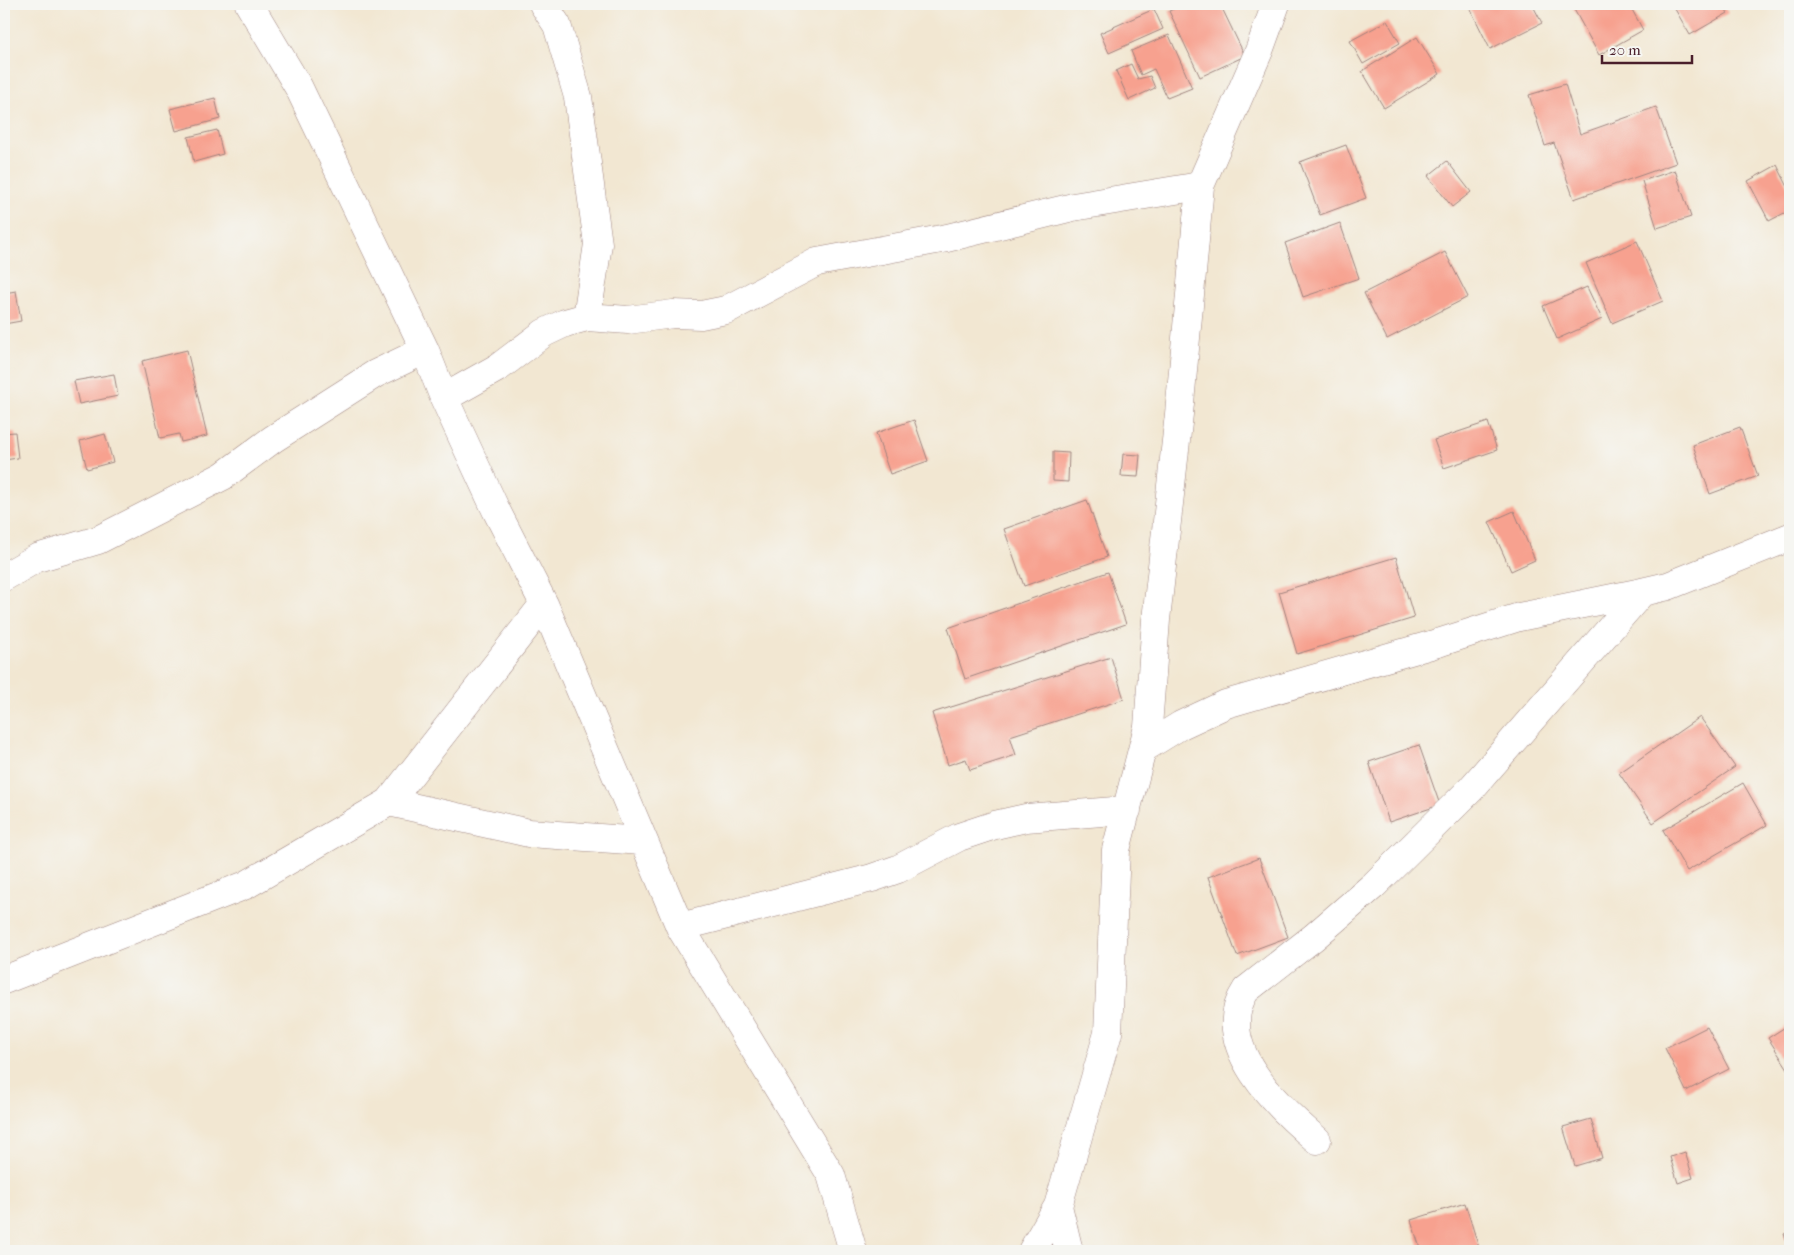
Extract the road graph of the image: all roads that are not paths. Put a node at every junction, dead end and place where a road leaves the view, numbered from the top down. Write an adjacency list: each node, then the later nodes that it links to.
1 (250, 4): 6 (street)
2 (543, 4): 5 (street)
3 (1276, 4): 4 (street)
4 (1200, 186): 5 (street); 12 (street)
5 (588, 317): 7 (street)
6 (425, 350): 7 (street); 9 (street)
7 (444, 398): 11 (street)
8 (1790, 537): 10 (street)
9 (4, 577)
10 (1642, 592): 12 (street); 18 (street)
11 (544, 604): 13 (street); 15 (street)
12 (1144, 748): 14 (street)
13 (389, 802): 15 (street); 17 (street)
14 (1127, 810): 16 (street); 19 (street)
15 (642, 841): 16 (street)
16 (680, 927): 20 (street)
17 (4, 980)
18 (1317, 1140)
19 (1058, 1206): 21 (street); 22 (street)
20 (853, 1251)
21 (1032, 1251)
22 (1069, 1251)

